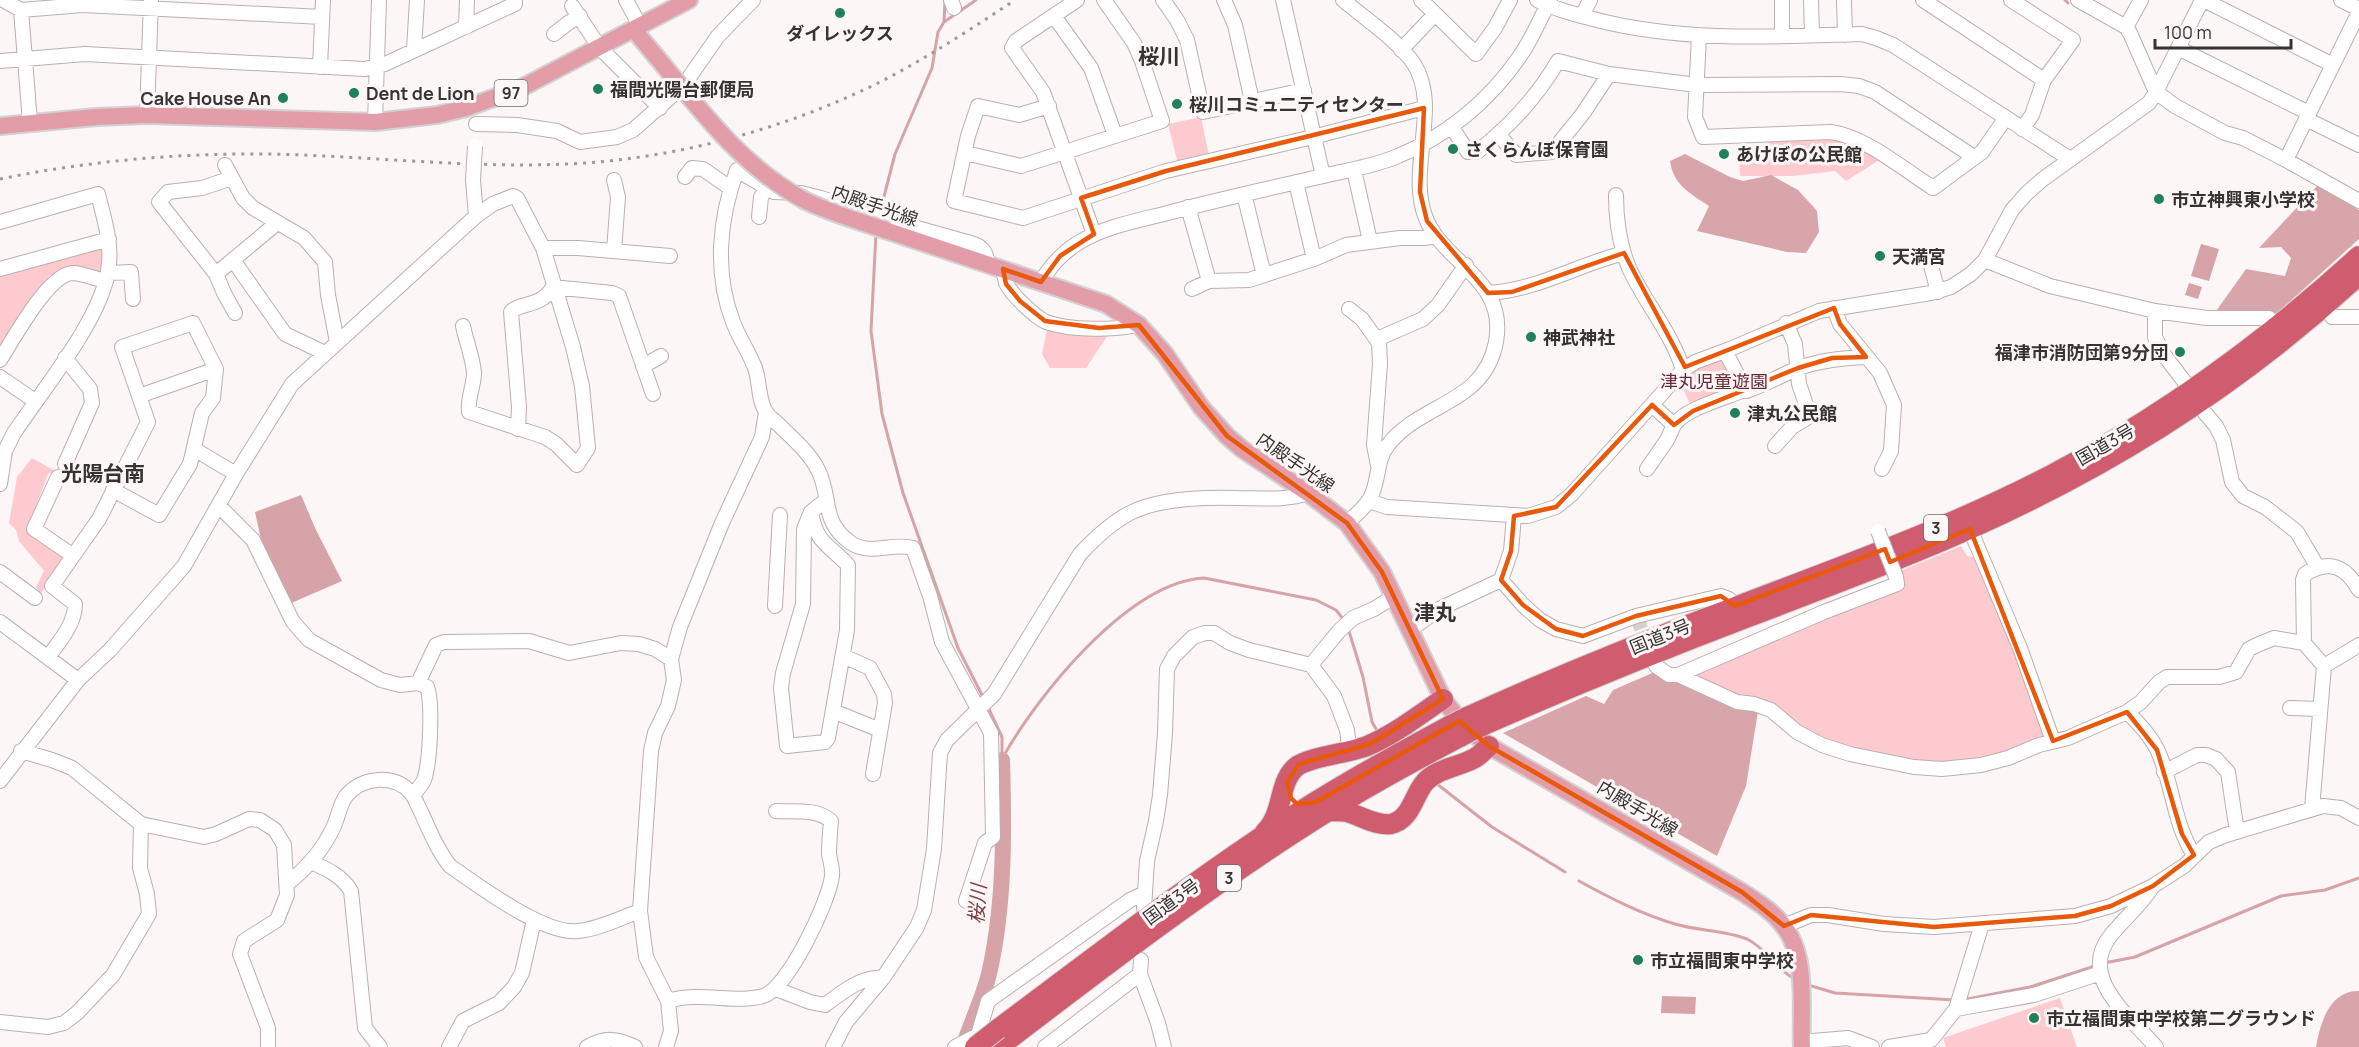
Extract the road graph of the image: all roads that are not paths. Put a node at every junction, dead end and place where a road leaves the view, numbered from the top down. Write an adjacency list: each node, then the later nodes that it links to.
1 (3, 0): 31 (street)
2 (323, 0): 36 (street)
3 (379, 0): 54 (street)
4 (417, 0): 47 (street)
5 (466, 0): 37 (street)
6 (515, 0): 37 (street)
7 (626, 0): 39 (street)
8 (753, 0): 57 (street)
9 (1077, 0): 34 (street)
10 (1104, 0): 76 (street)
11 (1163, 0): 62 (street)
12 (1224, 0): 62 (street)
13 (1283, 0): 59 (street)
14 (1343, 0): 48 (street)
15 (1421, 0): 33 (street)
16 (1510, 0): 33 (street)
17 (1590, 0): 35 (street)
18 (1782, 0): 41 (street)
19 (1811, 0): 42 (street)
20 (1844, 0): 43 (street)
21 (1923, 0): 56 (street)
22 (2011, 0): 56 (street)
23 (2078, 0): 38 (street)
24 (2141, 0): 38 (street)
25 (2203, 0): 46 (street); 52 (street)
26 (2341, 0): 32 (street)
27 (685, 1): 39 (main road, 97)
28 (1545, 2): 35 (street); 74 (street)
29 (58, 4): 30 (street); 31 (street)
30 (151, 4): 36 (street); 49 (street)
31 (21, 10): 50 (street)
32 (2359, 11): 52 (street)
33 (1435, 14): 48 (street)
34 (1054, 16): 63 (street); 76 (street)
35 (1582, 16): 44 (street)
36 (322, 17): 53 (street)
37 (466, 27): 47 (street)
38 (2126, 27): 60 (street)
39 (637, 28): 45 (main road, 97); 120 (main road, 内殿手光線, bridge)
40 (554, 34): 45 (street)
41 (1782, 35): 42 (street); 44 (street)
42 (1812, 35): 43 (street)
43 (1845, 35): 69 (street)
44 (1699, 36): 58 (street)
45 (600, 48): 64 (main road, 97); 65 (street)
46 (2178, 48): 60 (street); 68 (street)
47 (414, 50): 54 (street)
48 (1401, 50): 66 (street)
49 (150, 57): 50 (street); 53 (street); 67 (street)
50 (24, 59): 51 (street); 70 (street)
51 (0, 61)
52 (2333, 65): 68 (street)
53 (320, 67): 54 (street)
54 (376, 68): 71 (street)
55 (1609, 74): 58 (street); 77 (street); 77 (street)
56 (2044, 80): 75 (street)
57 (686, 82)
58 (1697, 85): 83 (street); 83 (street)
59 (1304, 90): 62 (street); 78 (street)
60 (2156, 92): 84 (street); 85 (street)
61 (674, 94): 65 (street)
62 (1252, 100)
63 (1049, 106): 81 (street); 82 (street)
64 (466, 108): 71 (main road, 97); 72 (street)
65 (660, 108): 72 (street)
66 (1424, 108): 78 (street); 79 (street)
67 (147, 115): 70 (main road, 97); 71 (main road, 97)
68 (2308, 116): 80 (street); 85 (street)
69 (2005, 119): 75 (street); 83 (street)
70 (30, 122): 73 (main road, 97)
71 (375, 122)
72 (476, 124): 95 (street, bridge)
73 (0, 126)
74 (1451, 126): 77 (street); 79 (street)
75 (2022, 129): 84 (street)
76 (1115, 135): 81 (street)
77 (1498, 135)
78 (1312, 137): 88 (street); 98 (street)
79 (1421, 144): 87 (street); 107 (street)
80 (2359, 146)
81 (1064, 151): 82 (street); 98 (street)
82 (965, 153): 98 (street)
83 (1974, 157)
84 (2070, 159): 117 (street)
85 (2286, 160): 99 (street)
86 (225, 165): 90 (street)
87 (1354, 170): 88 (street); 109 (street)
88 (1323, 176): 92 (street)
89 (685, 177): 93 (street)
90 (232, 178): 105 (street); 122 (street)
91 (614, 180): 111 (street)
92 (1296, 182): 96 (street); 116 (street)
93 (730, 188): 94 (street); 162 (street)
94 (766, 189): 103 (street); 120 (street)
95 (473, 194): 100 (street); 102 (street)
96 (1244, 194): 101 (street); 123 (street)
97 (1616, 195): 112 (street)
98 (1081, 198): 106 (street)
99 (2359, 201)
100 (492, 204): 102 (street); 110 (street)
101 (1188, 207): 106 (street); 126 (street)
102 (476, 216): 144 (street)
103 (759, 217)
104 (0, 222): 108 (street)
105 (277, 223): 115 (street); 144 (street)
106 (1094, 234): 127 (street)
107 (1436, 236): 109 (street); 119 (street)
108 (109, 239): 121 (street); 125 (street)
109 (1370, 241): 116 (street)
110 (543, 248): 111 (street); 128 (street)
111 (614, 251): 113 (street)
112 (1624, 253): 131 (street); 154 (street)
113 (670, 256)
114 (2359, 256): 194 (highway, 国道3号 / 3)
115 (233, 260): 122 (street); 146 (street)
116 (1314, 260): 123 (street)
117 (1985, 260): 130 (street); 135 (street)
118 (1930, 262): 130 (street)
119 (1466, 265): 131 (street); 143 (street)
120 (995, 267): 127 (main road, 内殿手光線); 141 (street)
121 (0, 269)
122 (216, 274): 136 (street)
123 (1264, 275): 126 (street)
124 (2359, 275): 182 (highway, 国道3号 / 3)
125 (107, 277): 132 (street); 149 (street); 150 (street)
126 (1209, 280): 129 (street)
127 (1041, 282): 141 (main road, 内殿手光線)
128 (553, 287): 151 (street); 165 (street); 165 (street)
129 (1192, 289)
130 (1938, 292): 133 (street)
131 (1488, 293): 168 (street)
132 (133, 298)
133 (1834, 308): 140 (street); 148 (street)
134 (1349, 309): 143 (street)
135 (2155, 311): 139 (street); 156 (street)
136 (235, 313)
137 (2332, 317): 138 (street)
138 (2359, 317)
139 (2269, 318)
140 (1786, 323): 145 (street); 152 (street)
141 (1139, 325): 174 (main road, 内殿手光線)
142 (463, 326): 165 (street)
143 (1377, 339): 168 (street)
144 (337, 342): 146 (street)
145 (1725, 351): 154 (street); 157 (street)
146 (325, 353): 171 (street)
147 (662, 356): 151 (street)
148 (1866, 357): 152 (street); 170 (street)
149 (65, 358): 160 (street); 186 (street)
150 (0, 360)
151 (644, 366): 158 (street)
152 (1798, 368): 157 (street); 166 (street)
153 (216, 369): 159 (street); 159 (street); 167 (street)
154 (1683, 370): 161 (street)
155 (0, 377): 160 (street)
156 (2184, 381)
157 (1744, 390): 164 (street)
158 (653, 394)
159 (139, 396): 173 (street)
160 (35, 401): 172 (street)
161 (1652, 405): 164 (street); 180 (street)
162 (766, 412): 175 (street); 201 (street)
163 (2205, 412): 187 (street)
164 (1674, 424): 169 (street)
165 (518, 429)
166 (1775, 446)
167 (194, 449): 171 (street); 173 (street)
168 (1378, 466): 176 (street)
169 (1647, 469)
170 (1882, 469)
171 (236, 474): 177 (street)
172 (0, 484)
173 (113, 490): 186 (street)
174 (1308, 493): 181 (main road, 内殿手光線); 210 (street)
175 (825, 501): 178 (street); 210 (street)
176 (1369, 501): 180 (street); 181 (street)
177 (219, 506): 206 (street); 207 (street)
178 (811, 512): 185 (street); 199 (street)
179 (780, 515): 184 (street)
180 (1514, 516): 189 (street)
181 (1347, 523): 191 (main road, 内殿手光線)
182 (1970, 528): 214 (highway, 国道3号 / 3); 216 (street)
183 (1878, 531): 205 (street, bridge)
184 (778, 553): 185 (street); 193 (street)
185 (803, 554): 212 (street)
186 (72, 555): 200 (street)
187 (2317, 566): 190 (street); 197 (street)
188 (0, 572): 192 (street)
189 (1501, 580): 194 (street); 196 (street)
190 (2359, 590)
191 (1393, 597): 196 (main road, 内殿手光線); 202 (street)
192 (35, 598)
193 (775, 606)
194 (1735, 606): 214 (highway, 国道3号 / 3)
195 (0, 621): 200 (street)
196 (1410, 630): 208 (main road, 内殿手光線)
197 (2304, 643): 204 (street); 213 (street)
198 (2359, 645): 204 (street)
199 (843, 656): 212 (street); 215 (street)
200 (48, 657): 206 (street)
201 (671, 658): 207 (street); 241 (street)
202 (1311, 665): 217 (street); 238 (street)
203 (1656, 666): 205 (street)
204 (2324, 666): 211 (street)
205 (1678, 675): 216 (street)
206 (78, 680): 219 (street)
207 (418, 683): 225 (street)
208 (1443, 699): 218 (main road, 内殿手光線); 224 (highway)
209 (2290, 708): 211 (street)
210 (978, 710): 239 (street); 246 (street)
211 (2320, 710): 228 (street)
212 (833, 711): 215 (street)
213 (2127, 712): 216 (street); 220 (street)
214 (1464, 727): 222 (highway, 国道3号 / 3); 227 (highway, 国道3号 / 3)
215 (880, 730): 221 (street)
216 (2053, 741)
217 (1349, 746)
218 (1489, 746): 226 (highway); 244 (main road, 内殿手光線)
219 (21, 752): 223 (street); 231 (street)
220 (2164, 772): 232 (street); 234 (street)
221 (873, 774)
222 (1382, 780): 226 (highway); 227 (highway, 国道3号 / 3)
223 (0, 781)
224 (1287, 782): 227 (highway); 233 (highway)
225 (412, 795): 235 (street); 242 (street)
226 (1415, 796): 227 (highway)
227 (1322, 806): 233 (highway, 国道3号 / 3); 251 (highway, 国道3号 / 3)
228 (2312, 809): 230 (street); 232 (street)
229 (776, 811): 247 (street)
230 (2359, 818)
231 (141, 824): 236 (street); 250 (street)
232 (2237, 832): 234 (street)
233 (1258, 838): 251 (highway, 国道3号 / 3)
234 (2194, 855): 237 (street)
235 (311, 862): 236 (street); 256 (street)
236 (288, 883): 255 (street)
237 (2152, 886): 243 (street); 245 (street)
238 (1145, 893): 240 (street); 252 (street)
239 (966, 901)
240 (1144, 908)
241 (640, 911): 242 (street); 248 (street)
242 (534, 920): 257 (street)
243 (1982, 924): 244 (street); 249 (street)
244 (1784, 926): 254 (main road, 内殿手光線)
245 (2101, 972): 249 (street); 267 (street)
246 (883, 978): 247 (street); 261 (street)
247 (776, 989): 248 (street)
248 (668, 1001): 260 (street)
249 (1956, 1009): 253 (street)
250 (0, 1022)
251 (1002, 1039): 252 (highway, 国道3号 / 3, bridge)
252 (979, 1043): 262 (street)
253 (1932, 1043): 266 (street)
254 (1802, 1044): 265 (street)
255 (268, 1047)
256 (380, 1047)
257 (449, 1047)
258 (587, 1047): 259 (street)
259 (635, 1047)
260 (666, 1047)
261 (833, 1047)
262 (955, 1047)
263 (1045, 1047): 264 (street)
264 (1164, 1047)
265 (1872, 1047)
266 (1889, 1047)
267 (2157, 1047)

